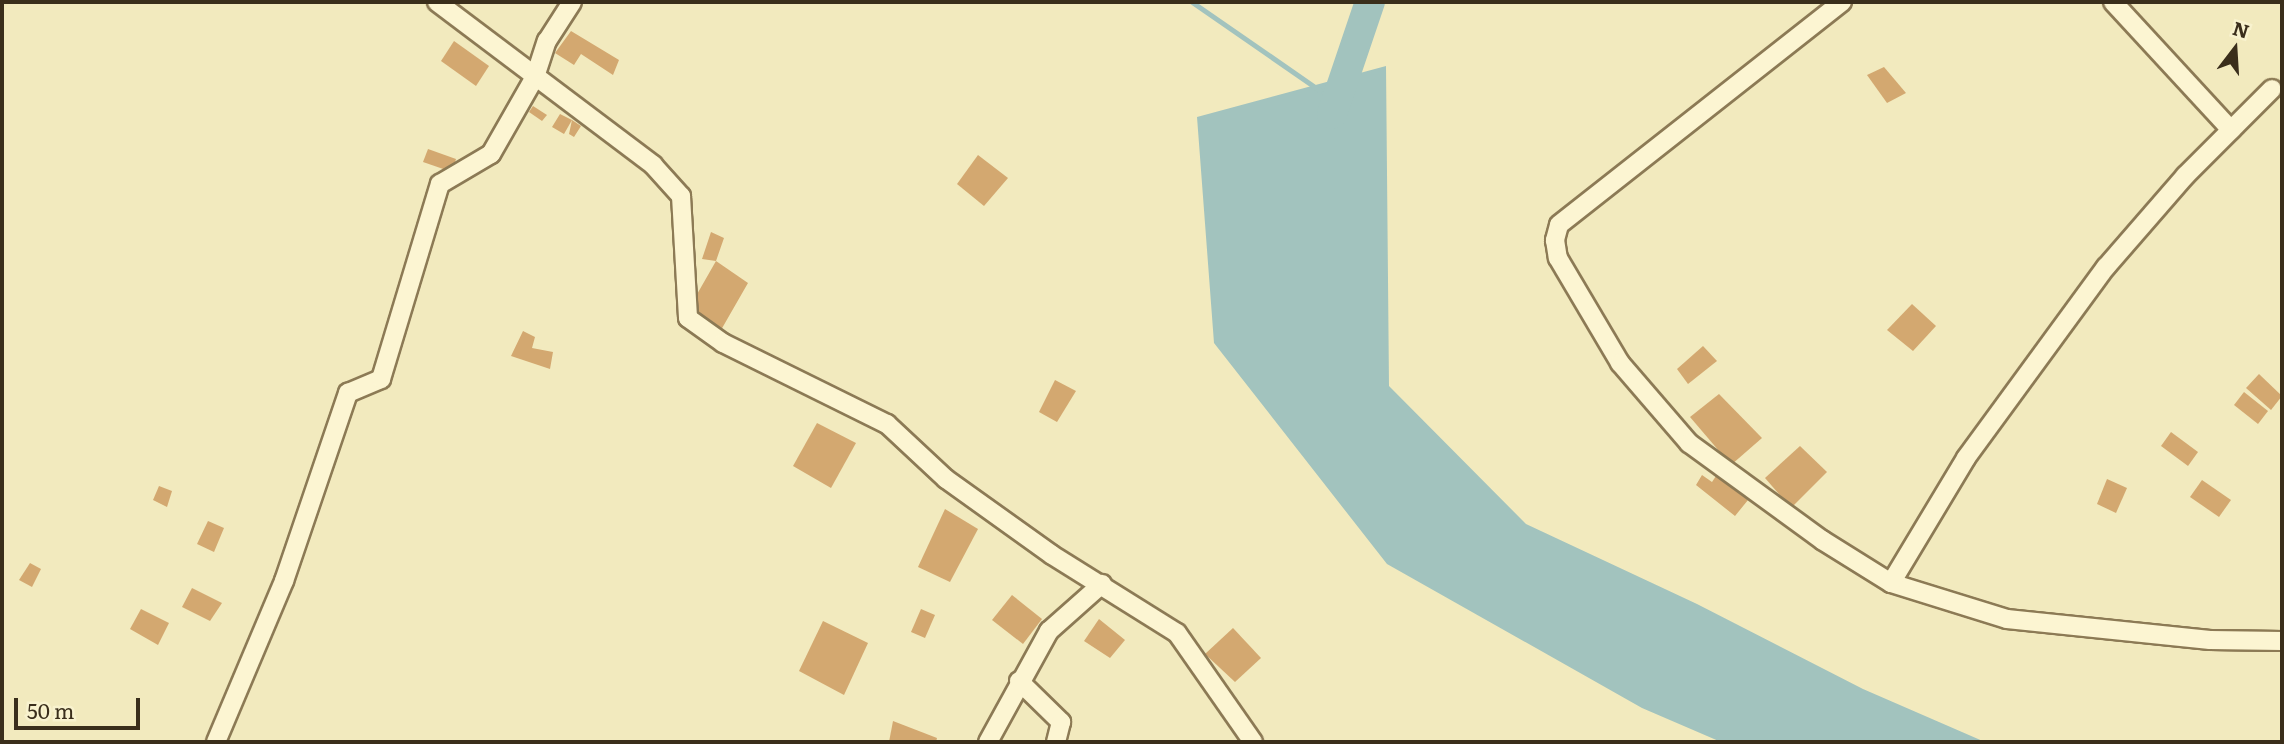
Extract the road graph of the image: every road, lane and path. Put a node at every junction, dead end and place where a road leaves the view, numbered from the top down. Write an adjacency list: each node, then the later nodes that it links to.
1 (437, 2): 5 (street)
2 (572, 2): 5 (street)
3 (1842, 2): 8 (street)
4 (2113, 2): 7 (street)
5 (536, 77): 9 (street); 12 (street)
6 (2272, 89): 7 (street)
7 (2231, 130): 8 (street)
8 (1891, 583): 10 (street)
9 (1102, 584): 11 (street); 15 (street)
10 (2282, 641)
11 (1019, 681): 13 (street); 14 (street)
12 (216, 742)
13 (988, 742)
14 (1056, 742)
15 (1253, 742)

